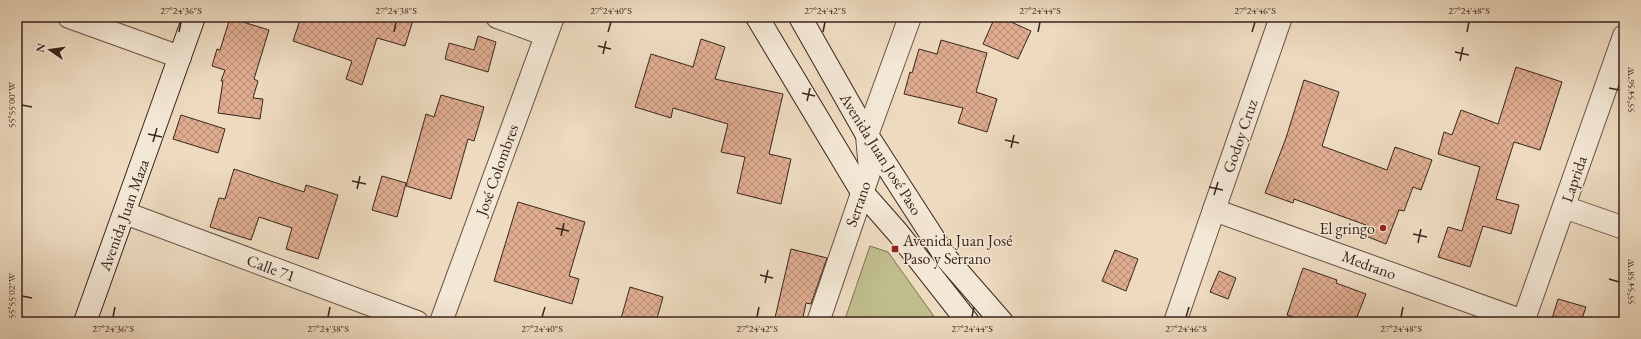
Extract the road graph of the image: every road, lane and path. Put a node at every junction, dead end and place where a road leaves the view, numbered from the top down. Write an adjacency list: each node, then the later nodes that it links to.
1 (69, 17): 10 (street)
2 (194, 17): 10 (street, Avenida Juan Maza)
3 (497, 17): 8 (street)
4 (757, 17): 12 (street, Avenida Juan José Paso)
5 (800, 17): 11 (street, Avenida Juan José Paso)
6 (910, 17): 11 (street, Serrano)
7 (1281, 17): 14 (street, Godoy Cruz)
8 (550, 26): 20 (street, José Colombres)
9 (1624, 36): 13 (street, Laprida)
10 (180, 57): 15 (street, Avenida Juan Maza)
11 (867, 135): 12 (street, Serrano); 23 (street, Avenida Juan José Paso)
12 (862, 192): 21 (street, Serrano); 22 (street, Avenida Juan José Paso)
13 (1564, 207): 16 (street); 17 (street, Laprida)
14 (1214, 210): 17 (street, Medrano); 24 (street, Godoy Cruz)
15 (125, 213): 18 (street, Avenida Juan Maza); 19 (street, Calle 71)
16 (1624, 228)
17 (1523, 321)
18 (85, 322)
19 (417, 322)
20 (441, 322)
21 (818, 322)
22 (968, 322)
23 (1002, 322)
24 (1175, 322)

